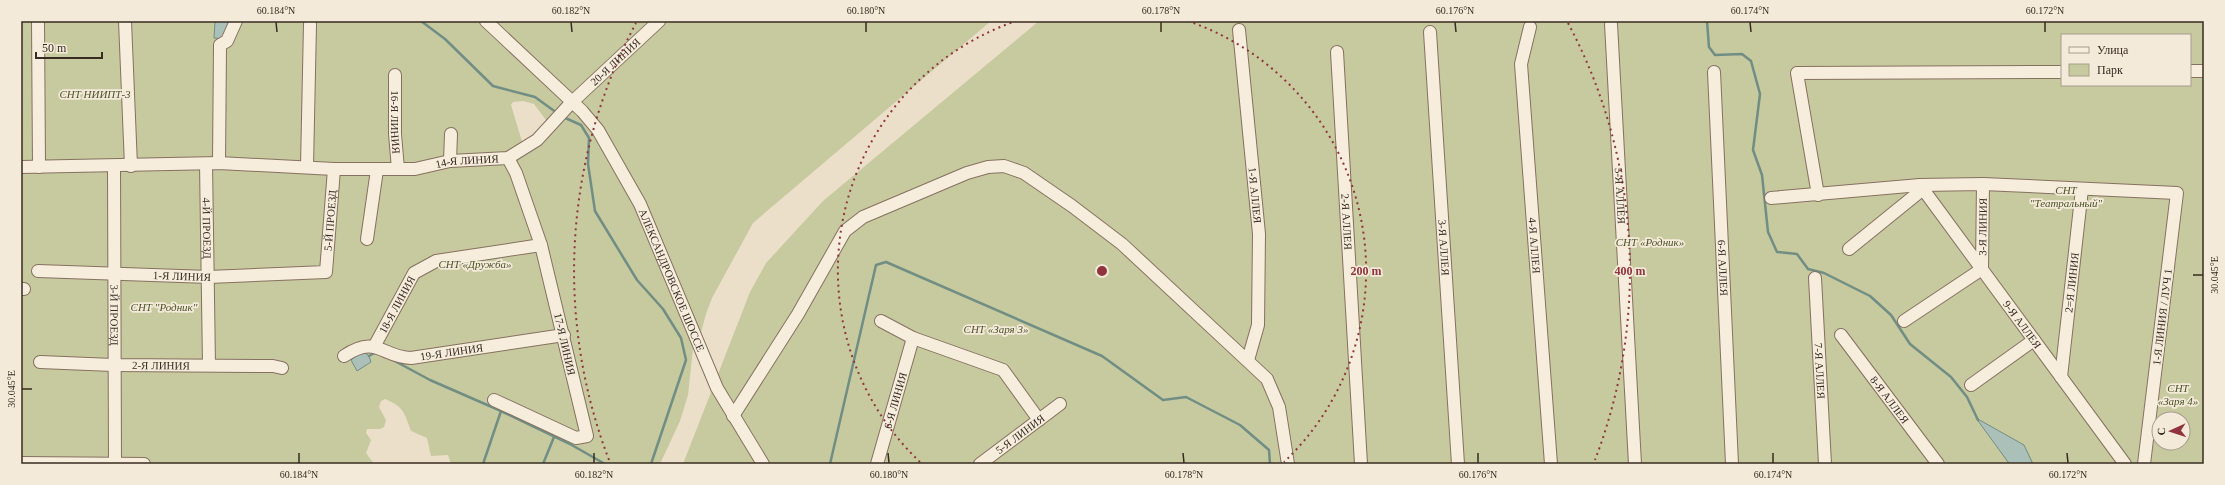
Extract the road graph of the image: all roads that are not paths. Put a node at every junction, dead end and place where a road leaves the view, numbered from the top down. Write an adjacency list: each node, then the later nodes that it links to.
1 (38, 21): 26 (street)
2 (125, 21): 24 (street)
3 (236, 21): 21 (street)
4 (486, 21): 17 (street, АЛЕКСАНДРОВСКОЕ ШОССЕ)
5 (659, 21): 17 (street, 20-Я ЛИНИЯ)
6 (310, 24): 25 (street)
7 (1611, 24): 74 (street, 5-Я АЛЛЕЯ)
8 (1530, 27): 73 (street, 4-Я АЛЛЕЯ)
9 (1239, 30): 53 (street, 1-Я АЛЛЕЯ)
10 (1430, 32): 72 (street, 3-Я АЛЛЕЯ)
11 (1337, 52): 71 (street, 2-Я АЛЛЕЯ)
12 (2191, 71): 13 (street)
13 (2204, 71)
14 (1714, 72): 75 (street, 6-Я АЛЛЕЯ)
15 (2061, 72): 34 (street)
16 (395, 75): 29 (street, 16-Я ЛИНИЯ)
17 (571, 102): 19 (street, 14-Я ЛИНИЯ); 62 (street, АЛЕКСАНДРОВСКОЕ ШОССЕ)
18 (451, 134): 20 (street)
19 (508, 158): 20 (street, 14-Я ЛИНИЯ); 37 (street, 17-Я ЛИНИЯ)
20 (450, 161): 29 (street, 14-Я ЛИНИЯ)
21 (219, 163): 22 (street, 14-Я ЛИНИЯ); 25 (street, 14-Я ЛИНИЯ)
22 (206, 164): 24 (street, 14-Я ЛИНИЯ); 43 (street, 4-Й ПРОЕЗД)
23 (114, 166): 24 (street, 14-Я ЛИНИЯ); 26 (street, 14-Я ЛИНИЯ); 42 (street, 3-Й ПРОЕЗД)
24 (130, 166)
25 (307, 166): 28 (street, 14-Я ЛИНИЯ)
26 (39, 167): 27 (street, 14-Я ЛИНИЯ)
27 (21, 168)
28 (338, 169): 30 (street, 14-Я ЛИНИЯ); 41 (street, 5-Й ПРОЕЗД)
29 (398, 169): 30 (street, 14-Я ЛИНИЯ)
30 (377, 170): 36 (street)
31 (1983, 184): 32 (street); 33 (street); 39 (street, 3-Я ЛИНИЯ)
32 (1922, 187): 34 (street); 38 (street); 39 (street, 9-Я АЛЛЕЯ)
33 (2082, 189): 58 (street, 2=Я ЛИНИЯ); 79 (street, 1-Я ЛИНИЯ / ЛУЧ 1)
34 (1818, 195): 35 (street)
35 (1771, 198)
36 (367, 239)
37 (541, 245): 47 (street, 17-Я ЛИНИЯ); 51 (street, 18-Я ЛИНИЯ)
38 (1848, 249)
39 (1982, 269): 46 (street); 50 (street, 9-Я АЛЛЕЯ)
40 (38, 271): 42 (street, 1-Я ЛИНИЯ)
41 (326, 272): 43 (street, 1-Я ЛИНИЯ)
42 (116, 273): 43 (street, 1-Я ЛИНИЯ); 55 (street, 3-Й ПРОЕЗД)
43 (209, 277): 56 (street, 4-Й ПРОЕЗД)
44 (1814, 278): 76 (street, 7-Я АЛЛЕЯ)
45 (881, 321): 49 (street)
46 (1904, 321)
47 (564, 335): 51 (street, 19-Я ЛИНИЯ); 60 (street, 17-Я ЛИНИЯ)
48 (1841, 335): 77 (street, 8-Я АЛЛЕЯ)
49 (913, 338): 63 (street); 68 (street, 6-Я ЛИНИЯ)
50 (2034, 340): 58 (street, 9-Я АЛЛЕЯ); 59 (street)
51 (375, 346): 52 (street)
52 (344, 356)
53 (1248, 360): 62 (street); 70 (street)
54 (40, 362): 55 (street, 2-Я ЛИНИЯ)
55 (113, 365): 56 (street, 2-Я ЛИНИЯ); 65 (street, 3-Й ПРОЕЗД)
56 (209, 365): 57 (street, 2-Я ЛИНИЯ)
57 (282, 368)
58 (2061, 377): 78 (street, 9-Я АЛЛЕЯ)
59 (1971, 384)
60 (494, 400)
61 (1060, 404): 63 (street, 5-Я ЛИНИЯ)
62 (733, 416): 67 (street, АЛЕКСАНДРОВСКОЕ ШОССЕ)
63 (1039, 420): 69 (street, 5-Я ЛИНИЯ)
64 (21, 463): 65 (street)
65 (115, 464): 66 (street)
66 (144, 464)
67 (763, 464)
68 (877, 464)
69 (980, 464)
70 (1288, 464)
71 (1362, 464)
72 (1458, 464)
73 (1551, 464)
74 (1635, 464)
75 (1732, 464)
76 (1824, 464)
77 (1938, 464)
78 (2125, 464)
79 (2144, 464)

